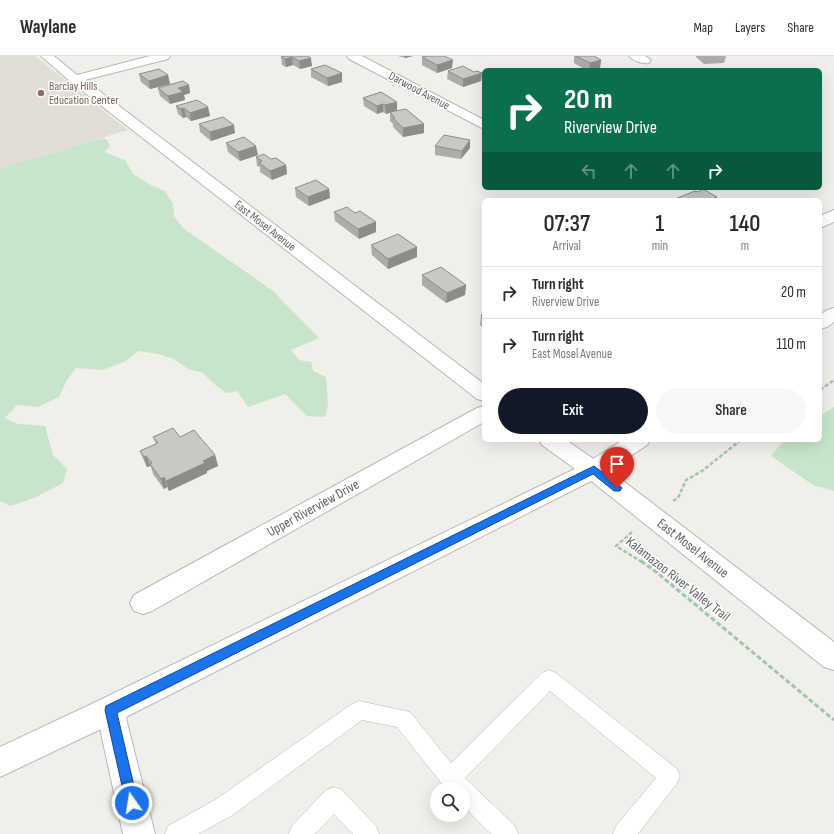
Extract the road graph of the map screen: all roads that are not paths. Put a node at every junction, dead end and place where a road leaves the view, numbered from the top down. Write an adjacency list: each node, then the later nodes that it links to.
1 (47, 56): 4 (street, East Mosel Avenue)
2 (164, 56): 4 (street)
3 (353, 56): 5 (street, Darwood Avenue)
4 (75, 79): 10 (street, East Mosel Avenue)
5 (482, 124)
6 (834, 215): 7 (street)
7 (822, 222)
8 (834, 314): 9 (street)
9 (822, 322)
10 (482, 392)
11 (482, 414): 15 (street, Upper Riverview Drive)
12 (553, 442): 14 (street, East Mosel Avenue)
13 (636, 442): 14 (street)
14 (594, 470): 16 (street, East Mosel Avenue); 17 (street)
15 (143, 603)
16 (834, 658)
17 (110, 710): 18 (street); 22 (street)
18 (0, 762)
19 (455, 782): 23 (lane)
20 (461, 782): 27 (lane)
21 (470, 798): 26 (lane)
22 (139, 834)
23 (176, 834)
24 (300, 834): 25 (lane)
25 (368, 834)
26 (507, 834)
27 (624, 834)

